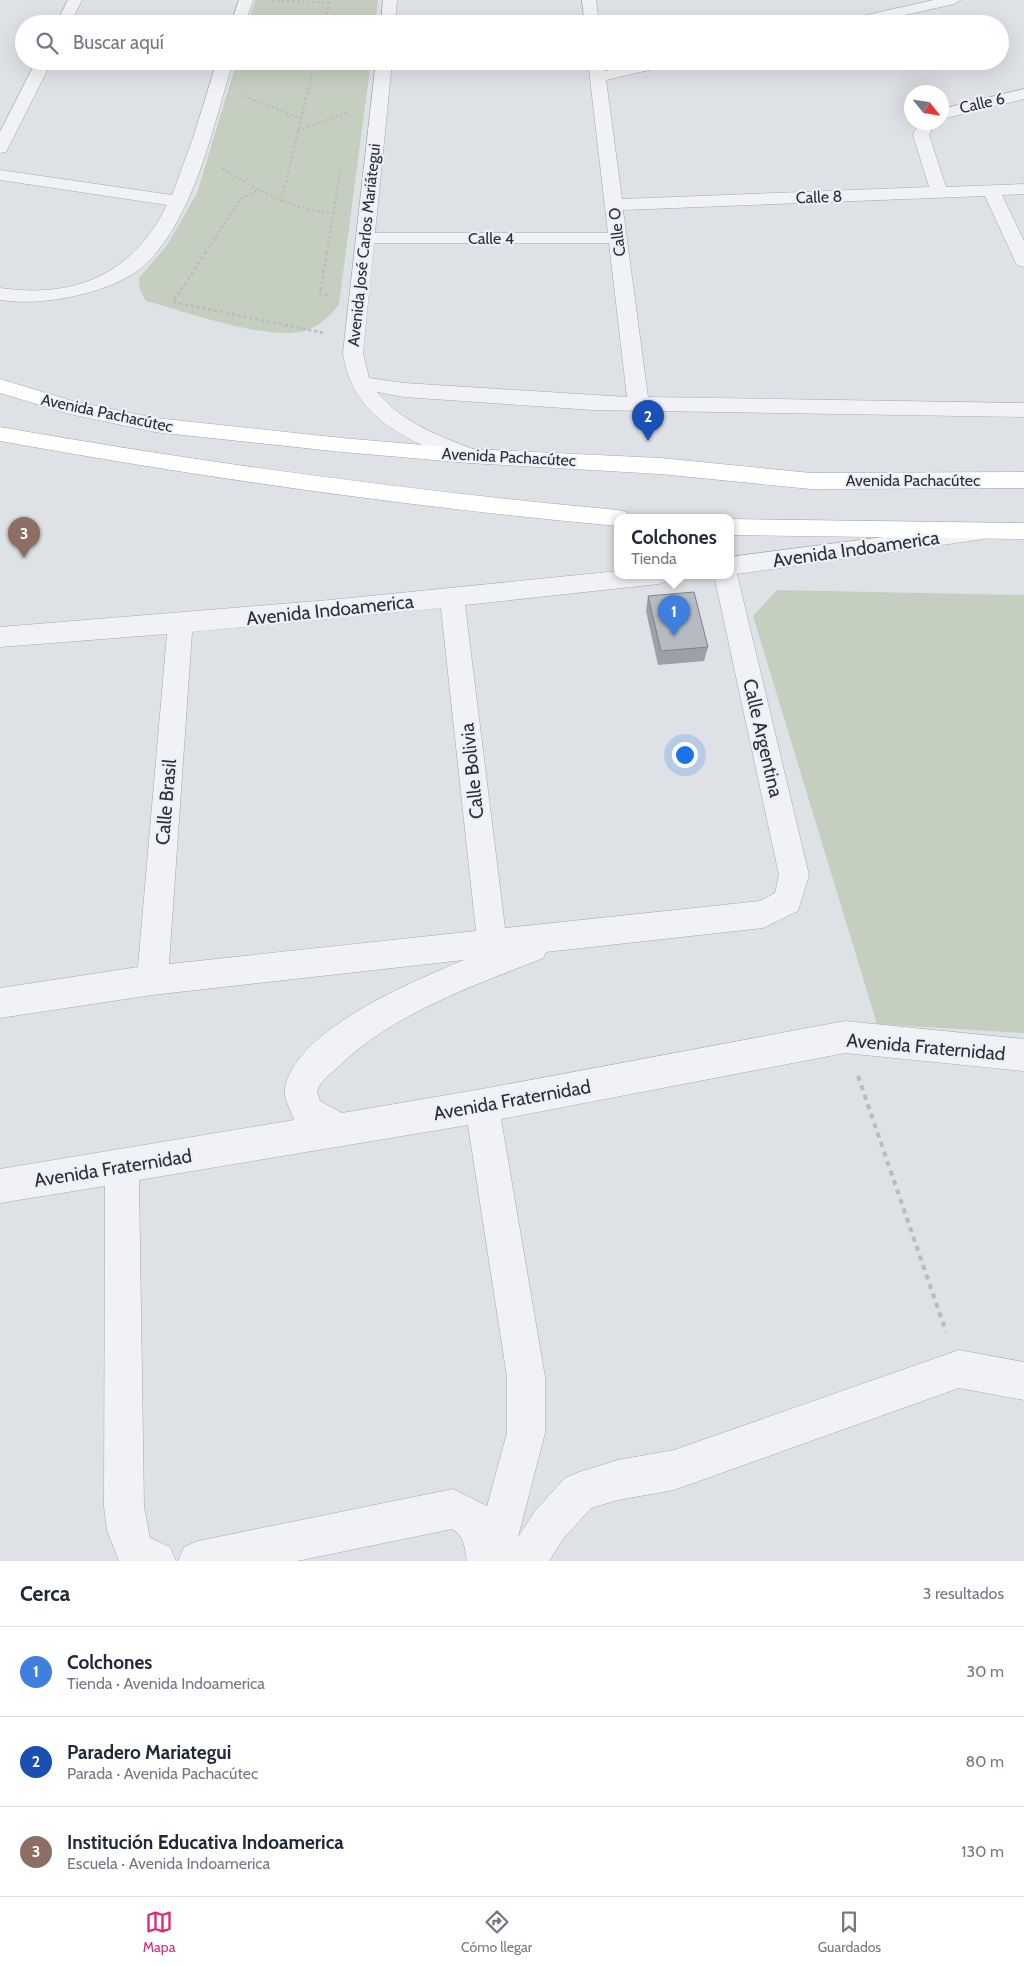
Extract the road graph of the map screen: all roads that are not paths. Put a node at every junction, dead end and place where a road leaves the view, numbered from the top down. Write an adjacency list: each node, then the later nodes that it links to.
1 (76, 0): 6 (street)
2 (246, 0): 7 (street)
3 (390, 0): 8 (street)
4 (589, 0): 9 (street)
5 (954, 0): 10 (street)
6 (68, 15)
7 (241, 15)
8 (389, 15)
9 (591, 15)
10 (885, 15)
11 (39, 70): 18 (street)
12 (222, 70): 23 (street)
13 (383, 70): 25 (street, Avenida José Carlos Mariátegui)
14 (597, 70): 24 (street, Calle O)
15 (1024, 94): 16 (street, Calle 6)
16 (949, 112)
17 (923, 130): 22 (street)
18 (0, 148)
19 (0, 175): 23 (street)
20 (1024, 189): 21 (street, Calle 8)
21 (991, 190): 22 (street, Calle 8); 27 (street)
22 (940, 192): 24 (street, Calle 8)
23 (177, 201): 28 (street)
24 (614, 205): 26 (street, Calle O)
25 (365, 238): 26 (street, Calle 4); 29 (street, Avenida José Carlos Mariátegui)
26 (617, 238): 31 (street, Calle O)
27 (1024, 261)
28 (0, 294)
29 (361, 383): 31 (street); 34 (street, Avenida José Carlos Mariátegui)
30 (0, 386): 34 (main road, Avenida Pachacútec)
31 (638, 404): 32 (street)
32 (1024, 410)
33 (0, 434): 36 (main road, Avenida Pachacútec)
34 (470, 456): 35 (main road, Avenida Pachacútec)
35 (1024, 480)
36 (614, 518)
37 (734, 527): 39 (main road)
38 (1024, 531): 39 (main road)
39 (982, 532): 40 (street, Avenida Indoamerica)
40 (734, 565)
41 (623, 579): 43 (street, Avenida Indoamerica)
42 (727, 579): 46 (street, Calle Argentina)
43 (452, 598): 44 (street, Avenida Indoamerica); 47 (street, Calle Bolivia)
44 (180, 625): 45 (street, Avenida Indoamerica); 48 (street, Calle Brasil)
45 (0, 637)
46 (561, 935): 47 (street); 52 (street)
47 (492, 943): 48 (street)
48 (152, 980): 49 (street)
49 (0, 1002)
50 (1024, 1055): 51 (street, Avenida Fraternidad)
51 (482, 1106): 52 (street, Avenida Fraternidad); 58 (street)
52 (341, 1130): 53 (street, Avenida Fraternidad)
53 (122, 1167): 54 (street, Avenida Fraternidad); 56 (street)
54 (0, 1186)
55 (1024, 1380): 59 (street)
56 (156, 1561)
57 (198, 1561): 58 (street)
58 (488, 1561)
59 (526, 1561)

